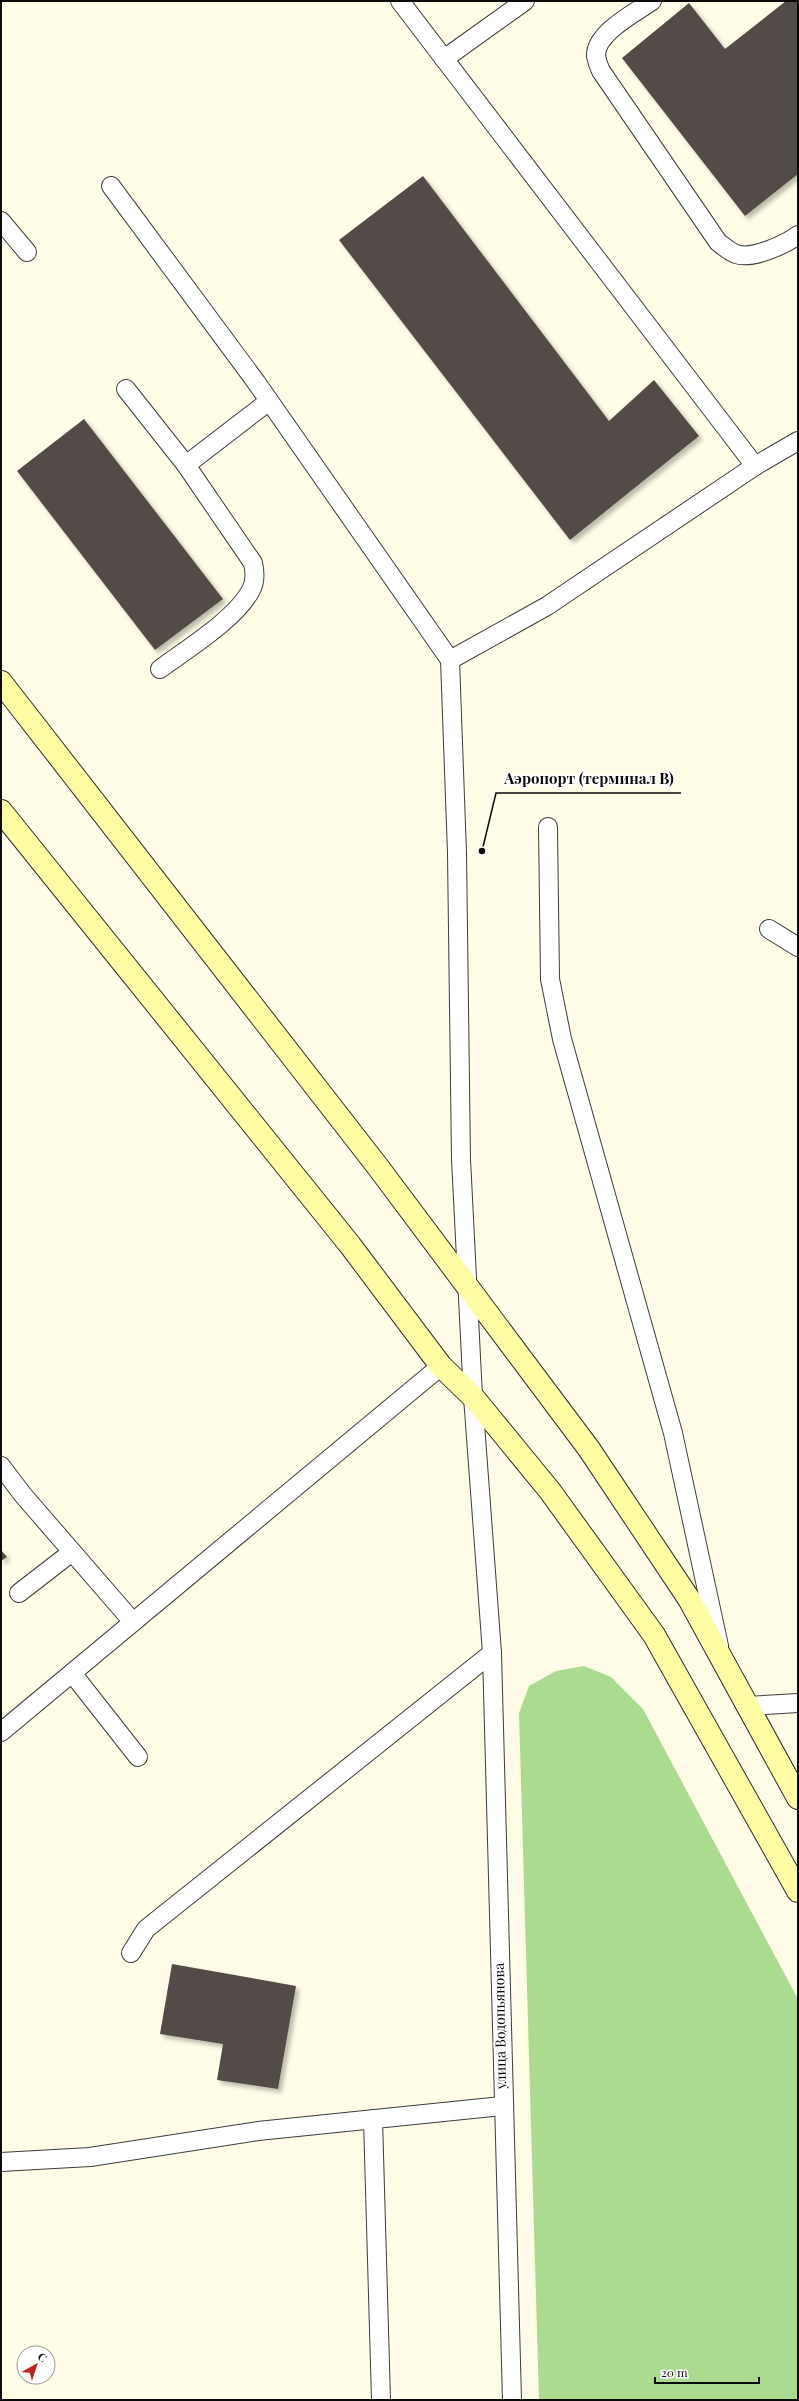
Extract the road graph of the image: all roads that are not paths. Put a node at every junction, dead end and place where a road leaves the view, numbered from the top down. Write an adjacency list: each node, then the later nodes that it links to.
1 (400, 1): 4 (lane)
2 (525, 1): 4 (lane)
3 (652, 1): 7 (lane)
4 (444, 59): 13 (lane)
5 (111, 186): 10 (lane)
6 (1, 221): 8 (lane)
7 (798, 235)
8 (26, 252)
9 (126, 389): 12 (lane)
10 (269, 401): 12 (lane); 14 (lane)
11 (798, 441): 13 (lane)
12 (186, 465): 15 (lane)
13 (755, 466): 14 (lane)
14 (450, 660): 21 (lane, улица Водопьянова)
15 (160, 669)
16 (1, 682): 21 (main road)
17 (1, 811): 22 (main road)
18 (548, 827): 29 (lane)
19 (770, 929): 20 (lane)
20 (798, 947)
21 (467, 1285): 23 (lane, улица Водопьянова); 29 (main road)
22 (441, 1366): 23 (main road); 27 (lane)
23 (473, 1397): 28 (lane, улица Водопьянова); 36 (main road)
24 (1, 1466): 25 (lane)
25 (72, 1552): 26 (lane); 27 (lane)
26 (19, 1593)
27 (133, 1622): 30 (lane)
28 (492, 1653): 37 (lane); 38 (lane, улица Водопьянова)
29 (723, 1660): 32 (main road)
30 (72, 1673): 33 (lane); 34 (lane)
31 (798, 1703): 32 (lane)
32 (747, 1706): 35 (main road)
33 (1, 1732)
34 (138, 1757)
35 (798, 1798)
36 (798, 1891)
37 (130, 1953)
38 (502, 2106): 39 (lane); 42 (lane, улица Водопьянова)
39 (373, 2119): 40 (lane); 41 (lane)
40 (1, 2162)
41 (382, 2400)
42 (512, 2400)

